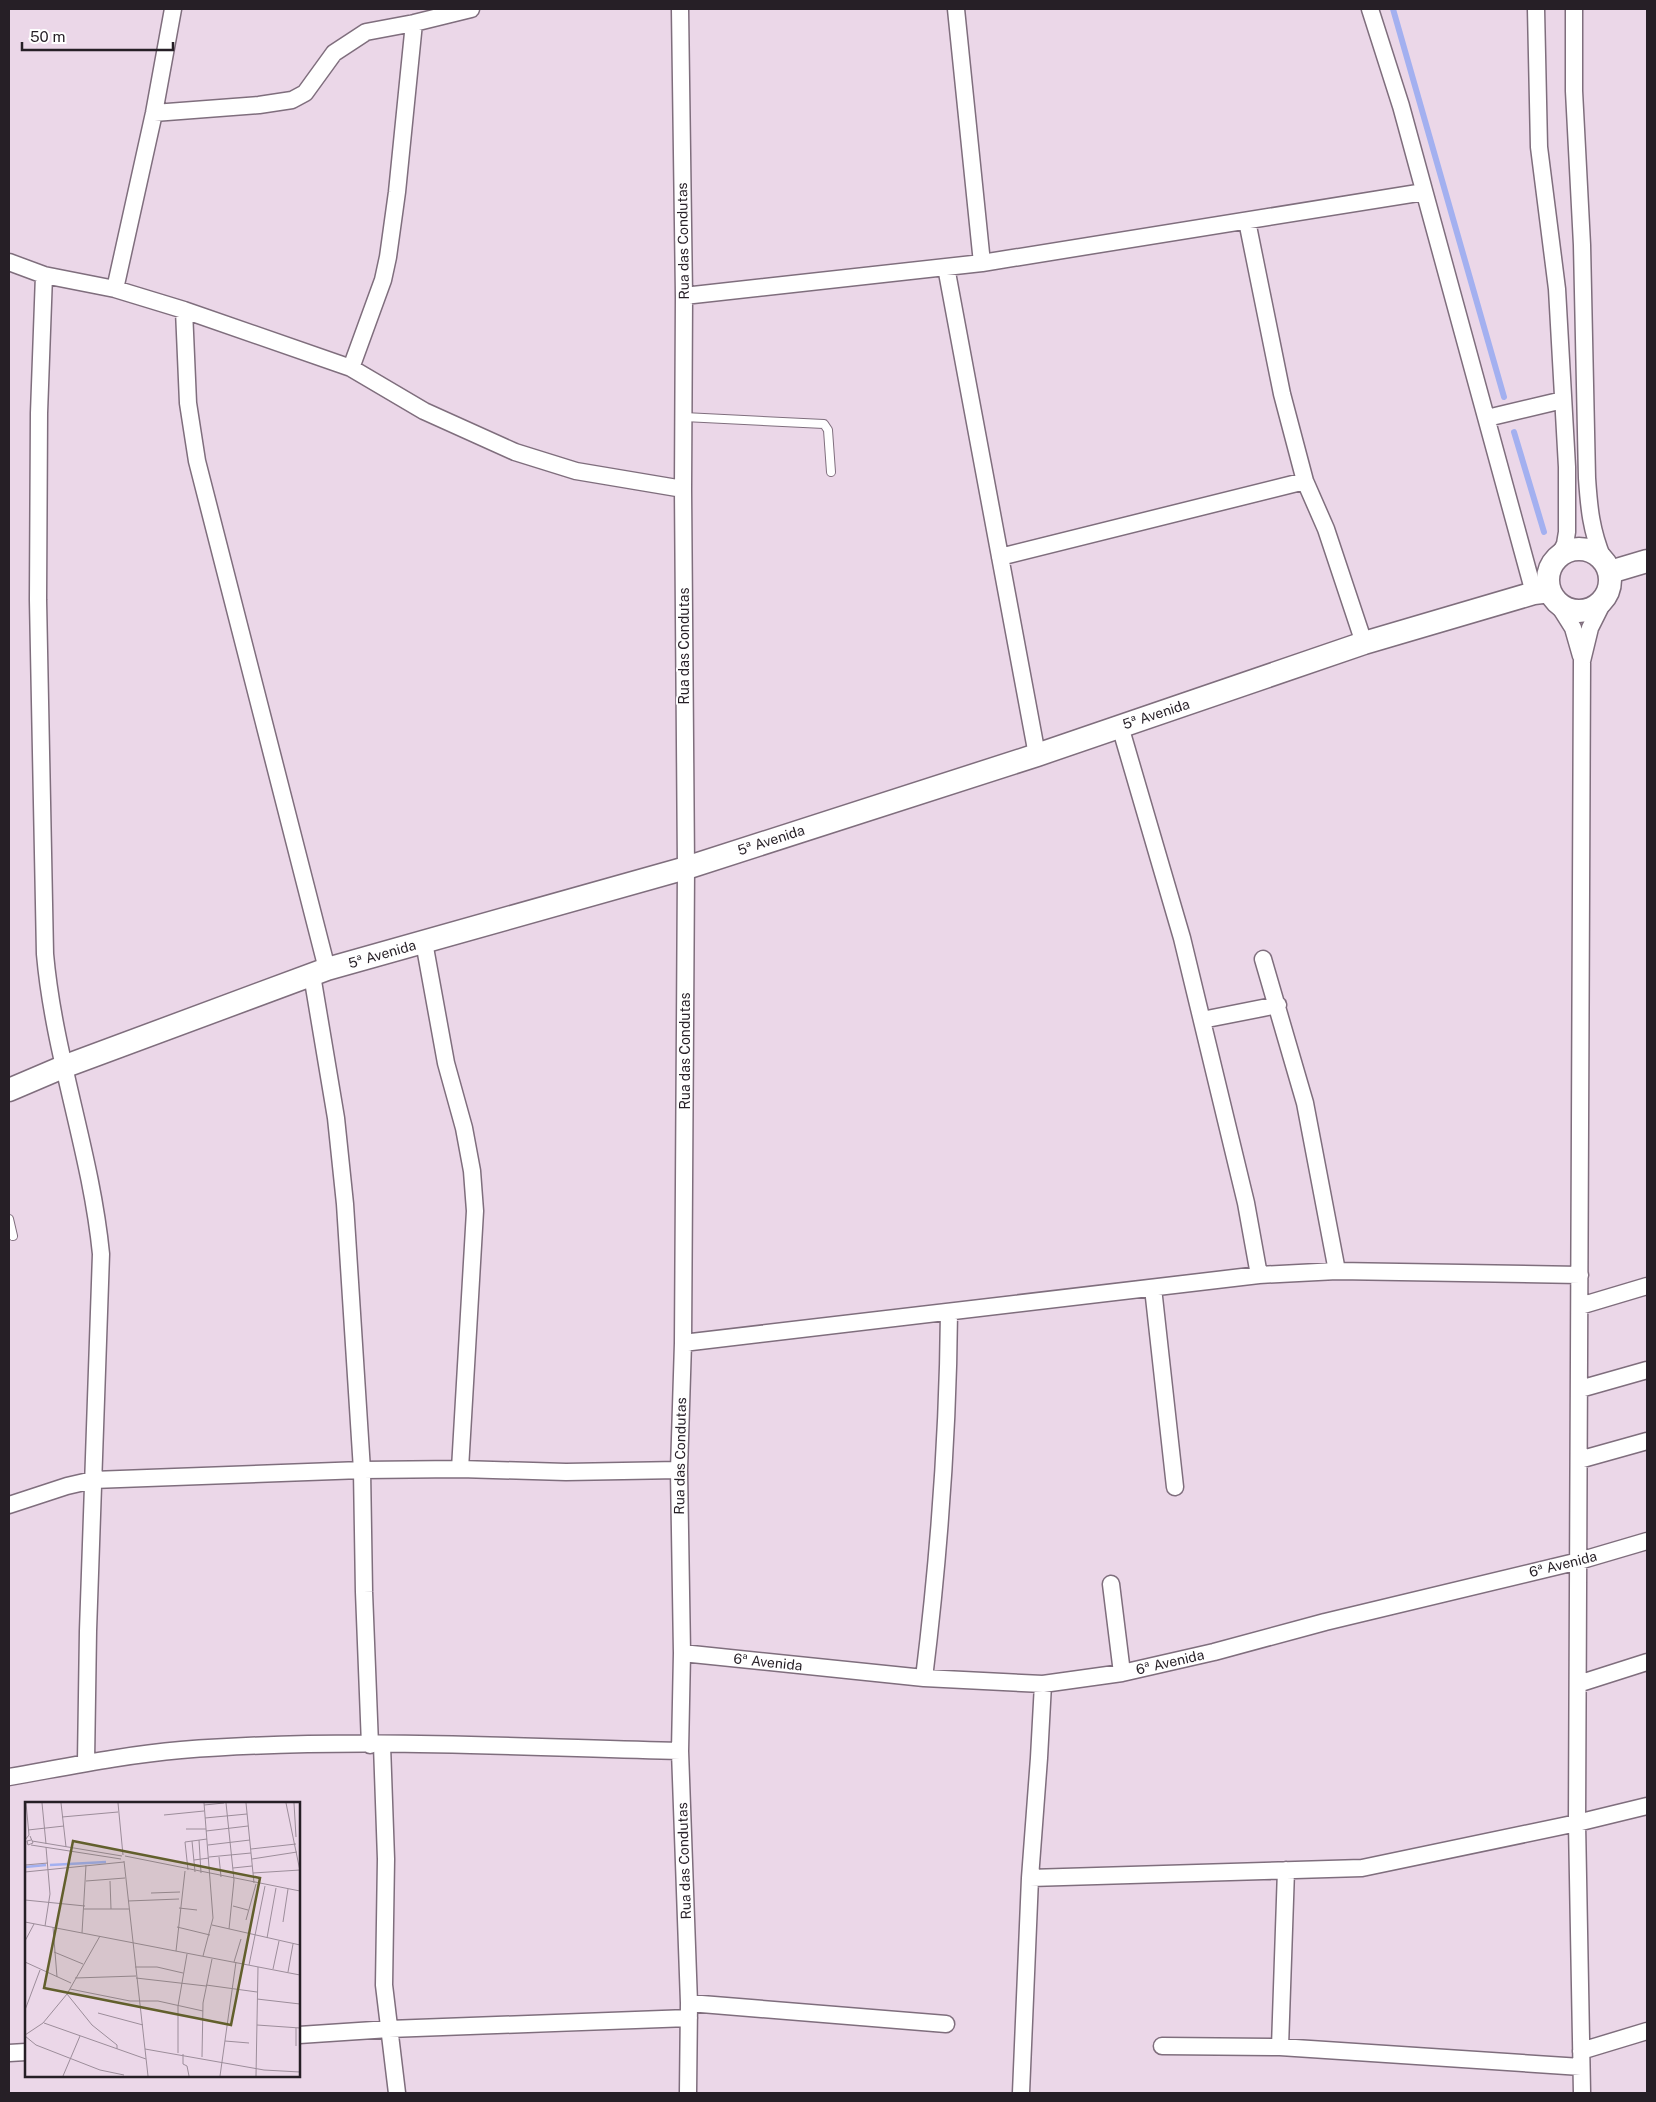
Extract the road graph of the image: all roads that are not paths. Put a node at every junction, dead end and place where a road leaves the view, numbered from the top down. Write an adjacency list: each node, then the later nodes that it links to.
1 (173, 9): 9 (street)
2 (471, 9): 8 (street)
3 (680, 9): 17 (street, Rua das Condutas)
4 (956, 9): 13 (street)
5 (1370, 9): 10 (street)
6 (1536, 9): 20 (street)
7 (1574, 9): 29 (street)
8 (414, 24): 9 (street); 19 (street)
9 (154, 114): 16 (street)
10 (1424, 192): 11 (street); 22 (street)
11 (1247, 221): 13 (street); 24 (street)
12 (9, 262): 15 (street)
13 (982, 263): 14 (street)
14 (946, 267): 17 (street); 27 (street)
15 (44, 274): 16 (street); 42 (street)
16 (115, 289): 18 (street)
17 (684, 296): 21 (street, Rua das Condutas)
18 (184, 310): 19 (street); 39 (street)
19 (351, 368): 25 (street)
20 (1563, 400): 22 (street); 26 (street)
21 (684, 416): 23 (lane); 25 (street, Rua das Condutas)
22 (1487, 418): 30 (street)
23 (831, 472)
24 (1305, 480): 27 (street); 32 (street)
25 (682, 489): 36 (street, Rua das Condutas)
26 (1559, 556): 29 (street); 30 (street)
27 (1000, 557): 35 (street)
28 (1647, 561): 29 (street)
29 (1606, 565): 31 (street)
30 (1547, 595): 31 (street); 32 (street, 5ª Avenida); 33 (street)
31 (1605, 598): 33 (street)
32 (1364, 643): 34 (street, 5ª Avenida)
33 (1582, 661): 48 (street)
34 (1120, 726): 35 (street, 5ª Avenida); 41 (street)
35 (1036, 755): 36 (street, 5ª Avenida)
36 (686, 868): 37 (street, 5ª Avenida); 53 (street, Rua das Condutas)
37 (424, 942): 39 (street, 5ª Avenida); 58 (street)
38 (1263, 959): 40 (street)
39 (319, 972): 42 (street, 5ª Avenida); 59 (street)
40 (1278, 1006): 41 (street); 46 (street)
41 (1202, 1020): 47 (street)
42 (63, 1067): 43 (street, 5ª Avenida); 61 (street)
43 (9, 1090)
44 (9, 1219): 45 (lane)
45 (13, 1236)
46 (1337, 1271): 47 (street); 48 (street)
47 (1259, 1274): 50 (street)
48 (1580, 1275): 51 (street)
49 (1647, 1286): 51 (street)
50 (1152, 1288): 52 (street); 62 (street)
51 (1580, 1306): 55 (street)
52 (949, 1312): 53 (street); 70 (street)
53 (683, 1343): 60 (street, Rua das Condutas)
54 (1647, 1370): 55 (street)
55 (1580, 1389): 57 (street)
56 (1647, 1441): 57 (street)
57 (1579, 1460): 65 (street)
58 (460, 1469): 59 (street); 60 (street)
59 (362, 1470): 61 (street); 73 (street)
60 (679, 1470): 67 (street, Rua das Condutas)
61 (93, 1480): 63 (street); 75 (street)
62 (1176, 1487)
63 (9, 1505)
64 (1647, 1542): 65 (street, 6ª Avenida)
65 (1579, 1561): 69 (street, 6ª Avenida); 72 (street)
66 (1111, 1584): 69 (street)
67 (682, 1653): 70 (street, 6ª Avenida); 74 (street, Rua das Condutas)
68 (1647, 1662): 72 (street)
69 (1122, 1674): 71 (street, 6ª Avenida)
70 (924, 1678): 71 (street, 6ª Avenida)
71 (1043, 1684): 80 (street)
72 (1578, 1684): 78 (street)
73 (376, 1745): 74 (street); 75 (street); 83 (street)
74 (680, 1750): 81 (street, Rua das Condutas)
75 (86, 1762): 76 (street)
76 (9, 1777)
77 (1647, 1806): 78 (street)
78 (1577, 1822): 79 (street); 90 (street)
79 (1286, 1870): 80 (street); 87 (street)
80 (1030, 1878): 93 (street)
81 (689, 2010): 82 (street); 83 (street); 92 (street, Rua das Condutas)
82 (946, 2024)
83 (389, 2029): 85 (street); 91 (street)
84 (1647, 2031): 90 (street)
85 (300, 2035)
86 (1162, 2046): 87 (street)
87 (1280, 2047): 90 (street)
88 (9, 2052): 89 (street)
89 (25, 2052)
90 (1581, 2059): 94 (street)
91 (397, 2093)
92 (688, 2093)
93 (1021, 2093)
94 (1582, 2093)

